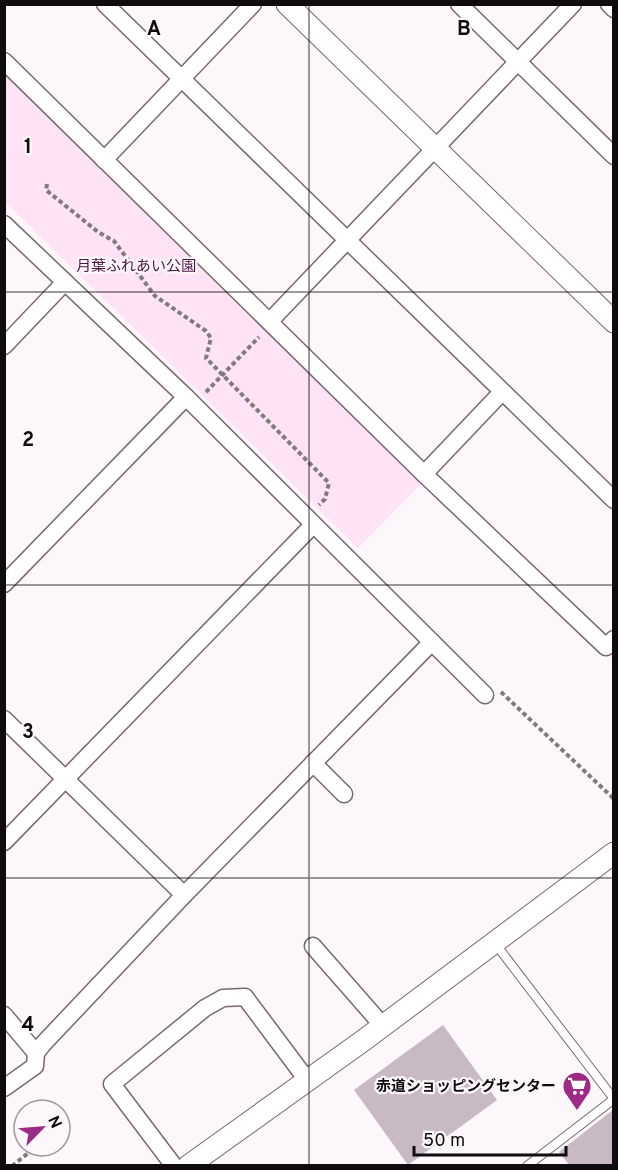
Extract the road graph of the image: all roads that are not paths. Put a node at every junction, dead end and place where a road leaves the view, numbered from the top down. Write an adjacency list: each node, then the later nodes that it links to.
1 (105, 4): 10 (street)
2 (253, 4): 10 (street)
3 (287, 4): 11 (street)
4 (459, 4): 9 (street)
5 (573, 4): 9 (street)
6 (609, 4): 7 (street)
7 (614, 9)
8 (4, 62): 13 (street)
9 (517, 62): 11 (street); 12 (street)
10 (181, 78): 13 (street); 15 (street)
11 (435, 148): 15 (street); 18 (street)
12 (614, 156)
13 (104, 160): 17 (street)
14 (4, 224): 16 (street)
15 (348, 238): 17 (street); 20 (street)
16 (65, 282): 19 (street); 21 (street)
17 (271, 322): 22 (street)
18 (614, 322)
19 (4, 346)
20 (502, 392): 22 (street); 23 (street)
21 (190, 401): 24 (street); 25 (street)
22 (424, 474): 26 (street)
23 (614, 500)
24 (310, 522): 27 (street); 31 (street)
25 (4, 584)
26 (614, 639)
27 (432, 642): 28 (street); 30 (street)
28 (485, 694)
29 (4, 719): 31 (street)
30 (313, 764): 32 (street); 35 (street)
31 (66, 778): 33 (street); 35 (street)
32 (344, 794)
33 (4, 842)
34 (614, 853): 36 (street)
35 (184, 895): 40 (street)
36 (494, 942): 39 (street); 43 (lane)
37 (313, 946): 39 (street)
38 (4, 1015): 40 (street)
39 (383, 1026): 41 (street)
40 (36, 1053): 42 (street)
41 (308, 1080): 44 (street); 45 (street)
42 (4, 1088)
43 (614, 1099): 46 (lane)
44 (174, 1166)
45 (188, 1166)
46 (527, 1166)

